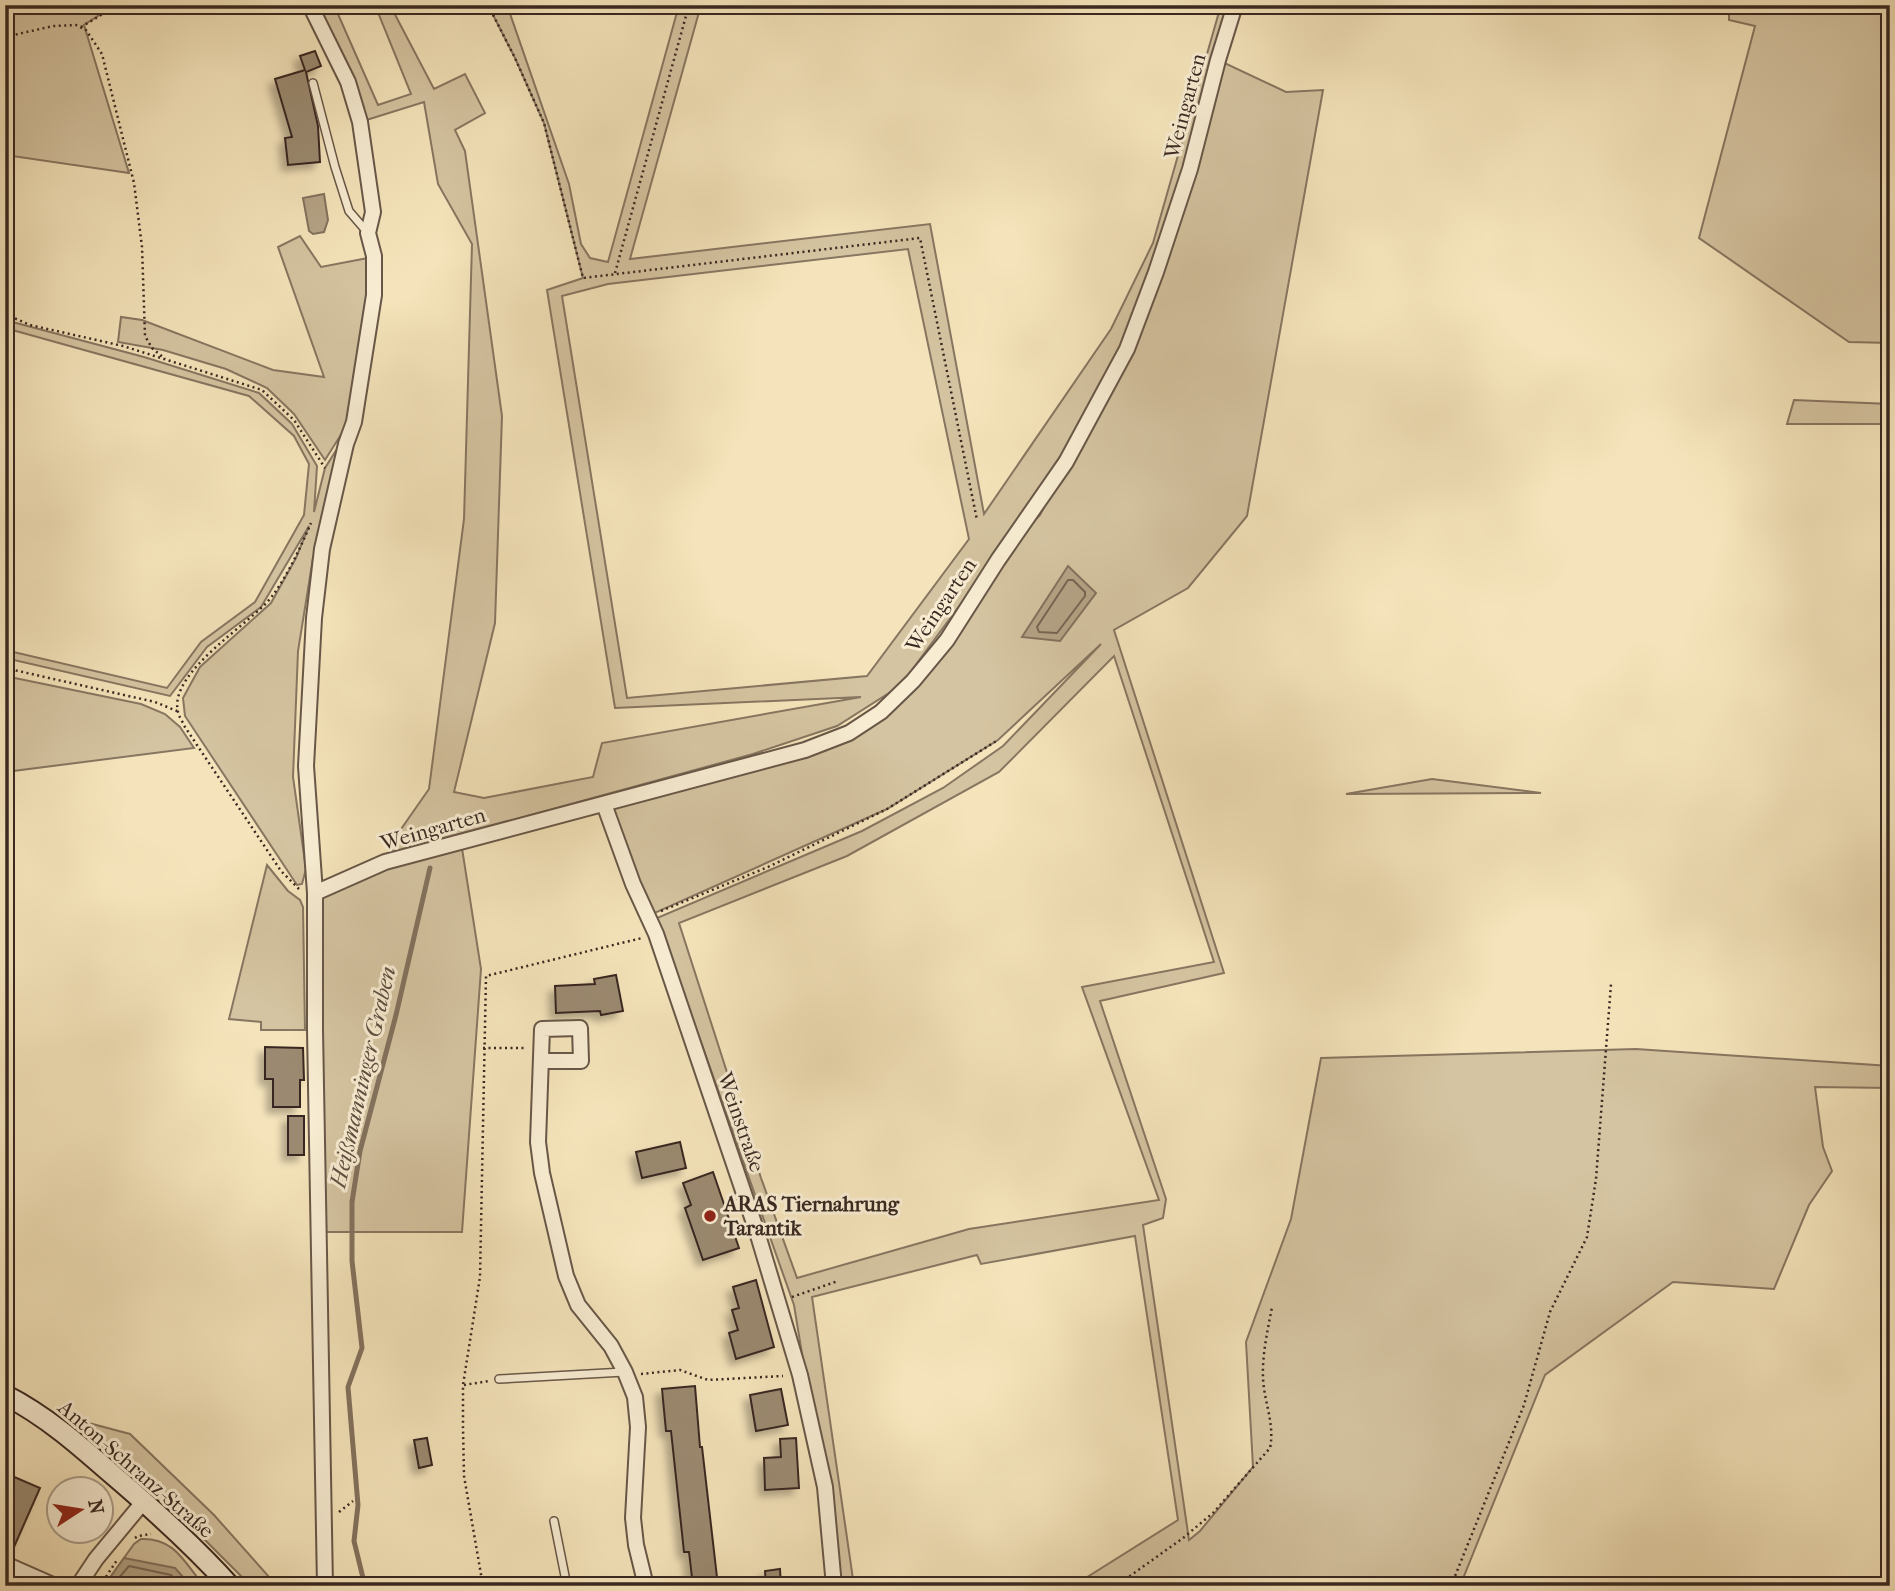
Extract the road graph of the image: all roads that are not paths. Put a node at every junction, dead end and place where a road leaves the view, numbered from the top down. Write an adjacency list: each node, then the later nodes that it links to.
1 (310, 5): 4 (street)
2 (1235, 5): 5 (street, Weingarten)
3 (313, 83): 4 (lane)
4 (368, 233): 6 (street)
5 (604, 804): 6 (street, Weingarten); 20 (street, Weinstraße)
6 (315, 893): 17 (street)
7 (542, 1055): 8 (street)
8 (626, 1374): 9 (lane); 19 (street)
9 (499, 1379)
10 (5, 1395): 11 (main road, Anton-Schranz-Straße)
11 (144, 1501): 15 (street); 16 (main road, Anton-Schranz-Straße)
12 (554, 1521): 18 (lane)
13 (5, 1564): 14 (street)
14 (55, 1586)
15 (78, 1586)
16 (230, 1586)
17 (325, 1586)
18 (567, 1586)
19 (646, 1586)
20 (834, 1586)

